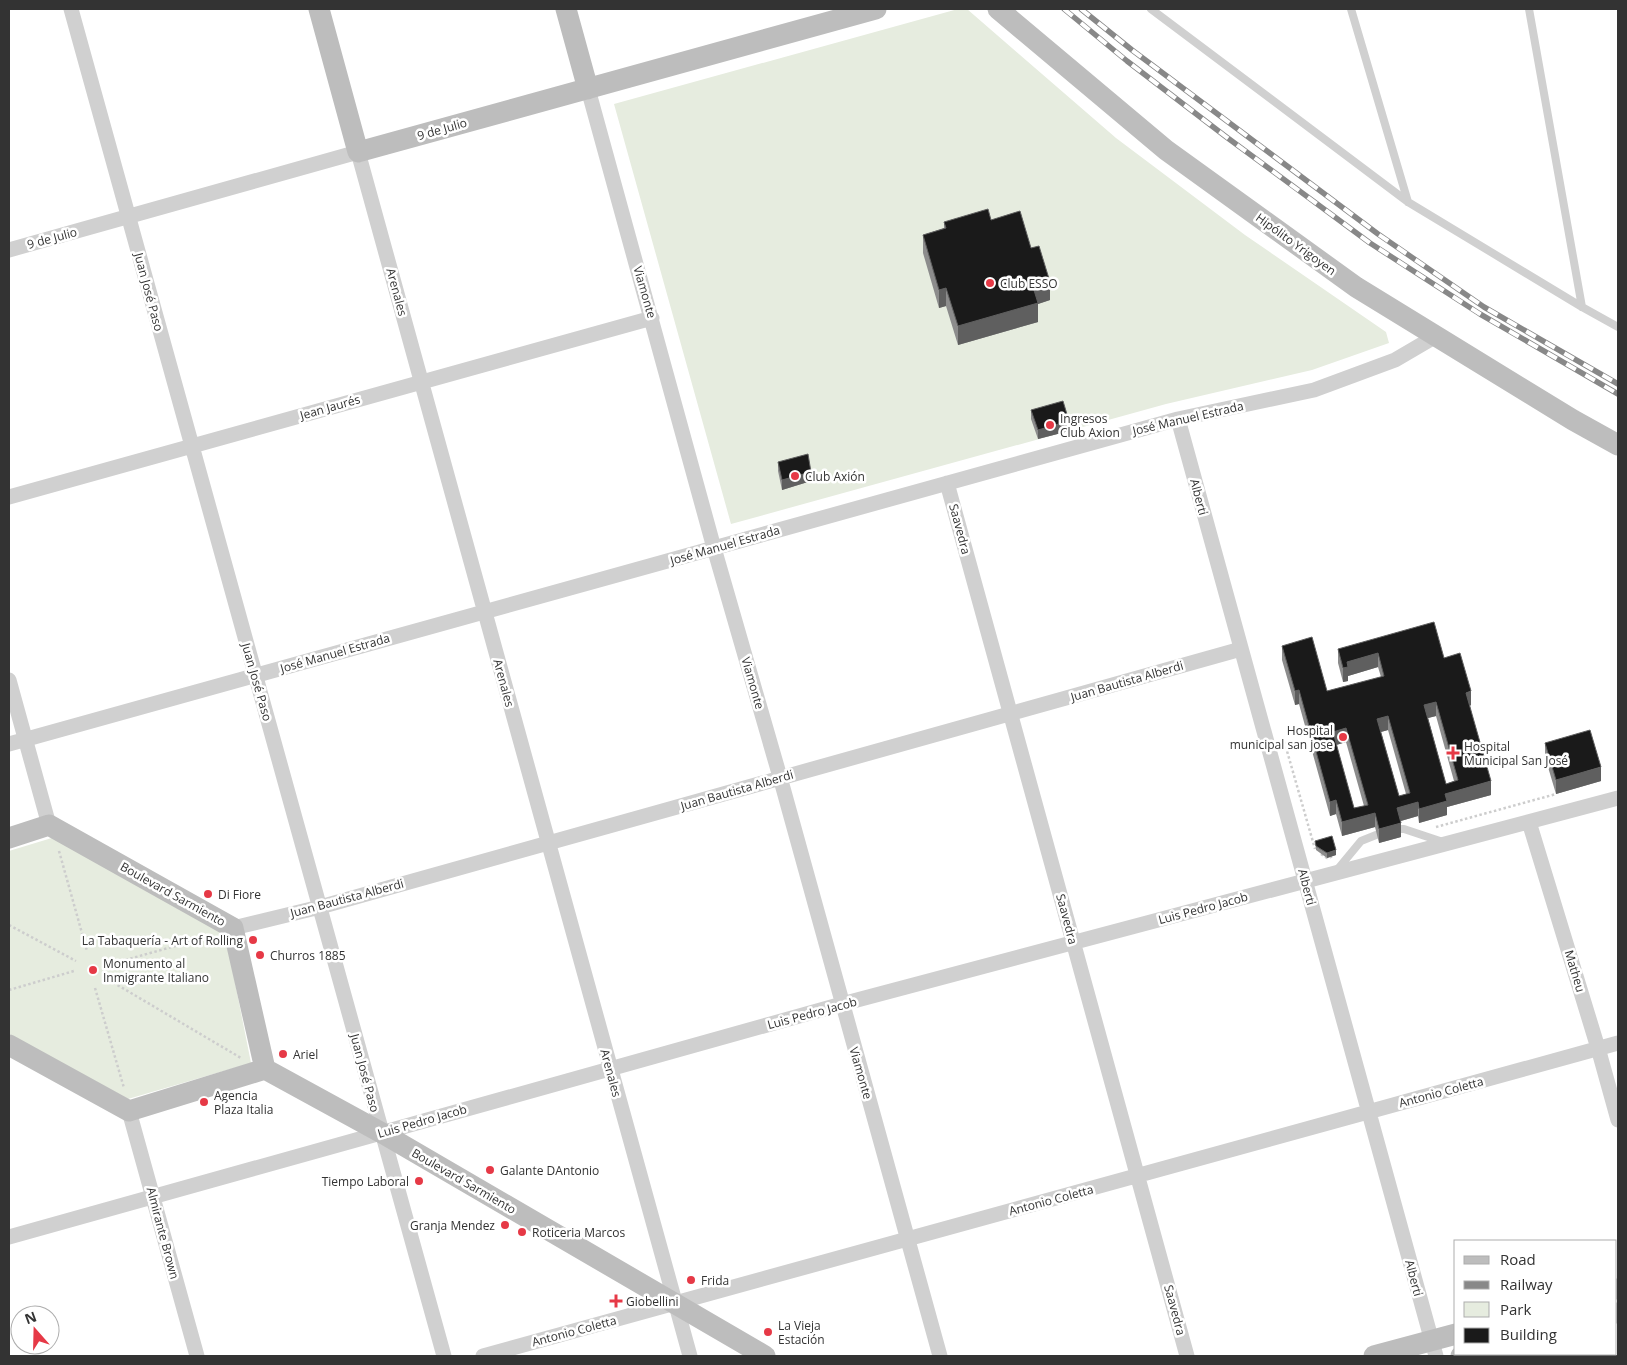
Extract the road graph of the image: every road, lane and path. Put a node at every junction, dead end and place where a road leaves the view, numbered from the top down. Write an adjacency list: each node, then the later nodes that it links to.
1 (71, 9): 12 (street, Juan José Paso)
2 (319, 9): 10 (street, Arenales)
3 (566, 9): 9 (street, Viamonte)
4 (876, 9): 9 (street, 9 de Julio)
5 (998, 9): 17 (street, Hipólito Yrigoyen)
6 (1151, 9): 11 (lane)
7 (1351, 9): 11 (lane)
8 (1528, 9): 14 (lane)
9 (588, 89): 10 (street, 9 de Julio); 15 (street, Viamonte)
10 (358, 152): 12 (street, 9 de Julio); 18 (street, Arenales)
11 (1408, 202): 14 (lane)
12 (128, 216): 13 (street, 9 de Julio); 21 (street, Juan José Paso)
13 (9, 250)
14 (1582, 307): 16 (lane)
15 (652, 318): 18 (street, Jean Jaurés); 24 (street, Viamonte)
16 (1618, 326)
17 (1436, 336): 19 (street, José Manuel Estrada); 20 (street, Hipólito Yrigoyen)
18 (421, 382): 21 (street, Jean Jaurés); 25 (street, Arenales)
19 (1178, 419): 22 (street, José Manuel Estrada); 26 (street, Alberti)
20 (1618, 445)
21 (192, 446): 23 (street, Jean Jaurés); 27 (street, Juan José Paso)
22 (947, 483): 24 (street, José Manuel Estrada); 29 (street, Saavedra)
23 (9, 497)
24 (714, 548): 25 (street, José Manuel Estrada); 33 (street, Viamonte)
25 (484, 611): 27 (street, José Manuel Estrada); 42 (street, Arenales)
26 (1241, 649): 29 (street, Juan Bautista Alberdi); 47 (street, Alberti)
27 (256, 675): 31 (street, José Manuel Estrada); 48 (street, Juan José Paso)
28 (9, 680): 31 (street)
29 (1011, 713): 33 (street, Juan Bautista Alberdi); 51 (street, Saavedra)
30 (1281, 732): 45 (path)
31 (25, 739): 32 (street, José Manuel Estrada); 37 (street)
32 (9, 744)
33 (780, 778): 42 (street, Juan Bautista Alberdi); 59 (street, Viamonte)
34 (1556, 794): 39 (path)
35 (1618, 798): 36 (street, Luis Pedro Jacob)
36 (1529, 822): 43 (street, Luis Pedro Jacob); 62 (street, Matheu)
37 (49, 825): 41 (street); 50 (street, Boulevard Sarmiento)
38 (1399, 829): 39 (lane)
39 (1416, 833): 43 (lane)
40 (1376, 835): 45 (lane)
41 (9, 838)
42 (548, 842): 48 (street, Juan Bautista Alberdi); 64 (street, Arenales)
43 (1447, 844): 46 (street, Luis Pedro Jacob)
44 (58, 846): 52 (path)
45 (1354, 851): 46 (lane)
46 (1334, 874): 47 (street, Luis Pedro Jacob)
47 (1305, 881): 51 (street, Luis Pedro Jacob); 68 (street, Alberti)
48 (320, 907): 50 (street, Juan Bautista Alberdi); 70 (street, Juan José Paso)
49 (9, 925): 53 (path)
50 (224, 931): 54 (path); 65 (street, Boulevard Sarmiento)
51 (1074, 943): 59 (street, Luis Pedro Jacob); 71 (street, Saavedra)
52 (87, 951)
53 (76, 961)
54 (112, 964)
55 (74, 971): 58 (path)
56 (109, 980): 63 (path)
57 (95, 988): 66 (path)
58 (9, 990)
59 (842, 1004): 64 (street, Luis Pedro Jacob); 74 (street, Viamonte)
60 (1618, 1043): 62 (street, Antonio Coletta)
61 (9, 1045): 67 (street)
62 (1598, 1048): 68 (street, Antonio Coletta); 69 (street, Matheu)
63 (242, 1058)
64 (610, 1068): 70 (street, Luis Pedro Jacob); 75 (street, Arenales)
65 (265, 1069): 67 (street); 70 (street, Boulevard Sarmiento)
66 (125, 1090)
67 (129, 1111): 72 (street, Almirante Brown)
68 (1368, 1112): 71 (street, Antonio Coletta); 77 (street, Alberti)
69 (1618, 1120)
70 (382, 1133): 72 (street, Luis Pedro Jacob); 75 (street, Boulevard Sarmiento); 79 (street, Juan José Paso)
71 (1138, 1176): 74 (street, Antonio Coletta); 84 (street, Saavedra)
72 (152, 1197): 73 (street, Luis Pedro Jacob); 78 (street, Almirante Brown)
73 (9, 1237)
74 (907, 1239): 75 (street, Antonio Coletta); 83 (street, Viamonte)
75 (675, 1303): 80 (street, Antonio Coletta); 81 (street, Arenales); 82 (street, Boulevard Sarmiento)
76 (1454, 1335): 77 (street)
77 (1434, 1348): 85 (street)
78 (197, 1356)
79 (444, 1356)
80 (483, 1356)
81 (690, 1356)
82 (765, 1356)
83 (940, 1356)
84 (1187, 1356)
85 (1374, 1356)

